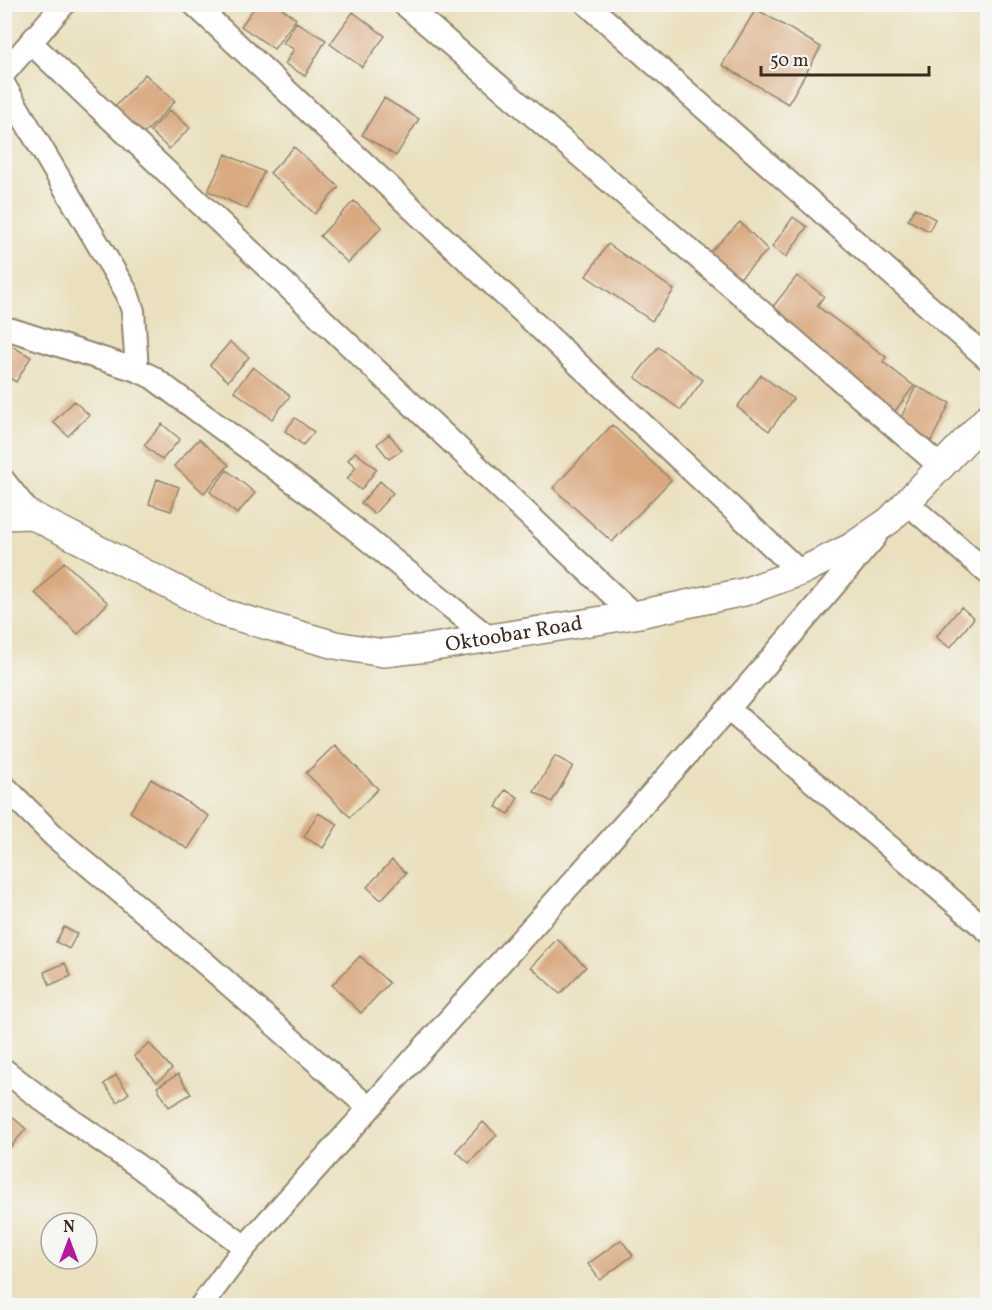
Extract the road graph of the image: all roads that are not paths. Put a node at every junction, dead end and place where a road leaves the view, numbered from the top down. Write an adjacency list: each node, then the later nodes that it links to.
1 (64, 4): 5 (street)
2 (194, 4): 17 (street)
3 (404, 4): 12 (street)
4 (587, 4): 9 (street)
5 (31, 43): 6 (street); 19 (street)
6 (4, 73)
7 (4, 85): 10 (street)
8 (4, 329): 10 (street)
9 (987, 359)
10 (136, 370): 20 (street)
11 (987, 417): 12 (street, Oktoobar Road)
12 (940, 466): 14 (street, Oktoobar Road)
13 (4, 481): 15 (street)
14 (898, 511): 17 (street, Oktoobar Road); 18 (street); 21 (street)
15 (31, 515): 16 (street, Oktoobar Road); 20 (street, Oktoobar Road)
16 (4, 516)
17 (800, 572): 19 (street, Oktoobar Road)
18 (987, 573)
19 (634, 615): 20 (street, Oktoobar Road)
20 (489, 638)
21 (728, 710): 23 (street); 25 (street)
22 (4, 786): 25 (street)
23 (987, 932)
24 (4, 1070): 26 (street)
25 (369, 1108): 26 (street)
26 (245, 1247): 27 (street)
27 (201, 1305)

